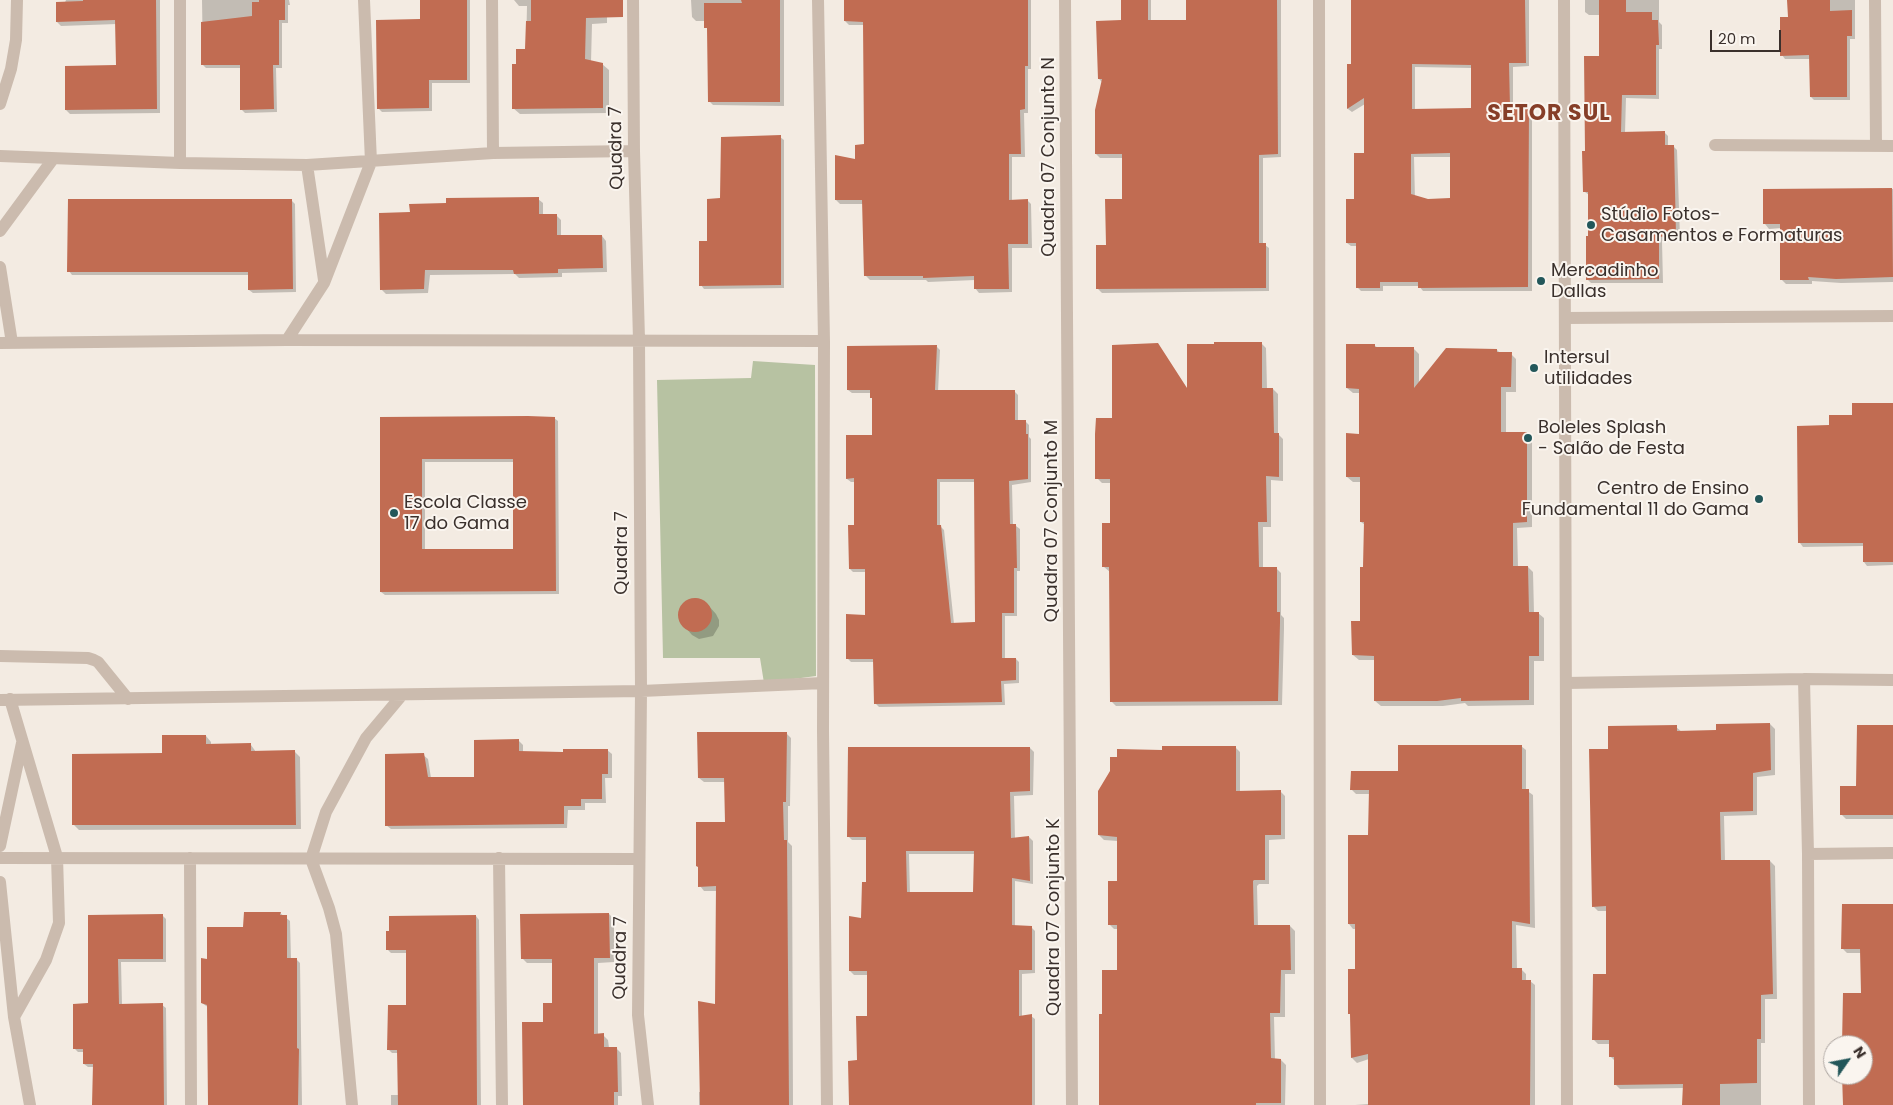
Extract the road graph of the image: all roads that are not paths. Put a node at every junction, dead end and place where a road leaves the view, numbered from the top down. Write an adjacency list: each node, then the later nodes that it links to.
1 (17, 0): 11 (street)
2 (180, 0): 20 (street)
3 (364, 0): 19 (street)
4 (492, 0): 16 (street)
5 (633, 0): 15 (street, Quadra 7)
6 (818, 0): 30 (street)
7 (1065, 0): 25 (street, Quadra 07 Conjunto N)
8 (1319, 0): 61 (street)
9 (1564, 0): 27 (street)
10 (1875, 0): 13 (street)
11 (0, 104)
12 (1715, 146): 13 (street)
13 (1876, 146): 14 (street)
14 (1893, 146)
15 (634, 151): 16 (street); 29 (street, Quadra 7)
16 (493, 153): 19 (street)
17 (0, 156): 18 (street)
18 (53, 159): 20 (street); 22 (street)
19 (371, 162): 21 (street); 24 (street)
20 (180, 163): 21 (street)
21 (307, 165): 24 (street)
22 (0, 231)
23 (0, 267): 31 (street)
24 (324, 283): 28 (street)
25 (1068, 313): 41 (street, Quadra 07 Conjunto M)
26 (1893, 316): 27 (street)
27 (1565, 318): 36 (street)
28 (287, 340): 29 (street); 31 (street)
29 (639, 340): 30 (street); 37 (street, Quadra 7)
30 (824, 341): 35 (street)
31 (6, 342)
32 (0, 656): 39 (street)
33 (1804, 679): 34 (street); 36 (street); 45 (street)
34 (1893, 680)
35 (823, 683): 37 (street); 59 (street)
36 (1566, 683): 62 (street)
37 (641, 691): 38 (street); 51 (street, Quadra 7)
38 (402, 695): 39 (street); 49 (street)
39 (128, 699): 40 (street)
40 (5, 700): 42 (street)
41 (1070, 728): 60 (street, Quadra 07 Conjunto K)
42 (22, 741): 43 (street); 46 (street)
43 (0, 846)
44 (1893, 852): 45 (street)
45 (1808, 854): 63 (street)
46 (57, 857): 47 (street); 48 (street); 53 (street)
47 (0, 858)
48 (190, 858): 49 (street); 55 (street)
49 (311, 858): 50 (street); 56 (street)
50 (499, 858): 51 (street); 57 (street)
51 (640, 858): 58 (street, Quadra 7)
52 (0, 882): 53 (street)
53 (14, 1017): 54 (street)
54 (30, 1105)
55 (190, 1105)
56 (352, 1105)
57 (502, 1105)
58 (648, 1105)
59 (828, 1105)
60 (1072, 1105)
61 (1320, 1105)
62 (1567, 1105)
63 (1809, 1105)

